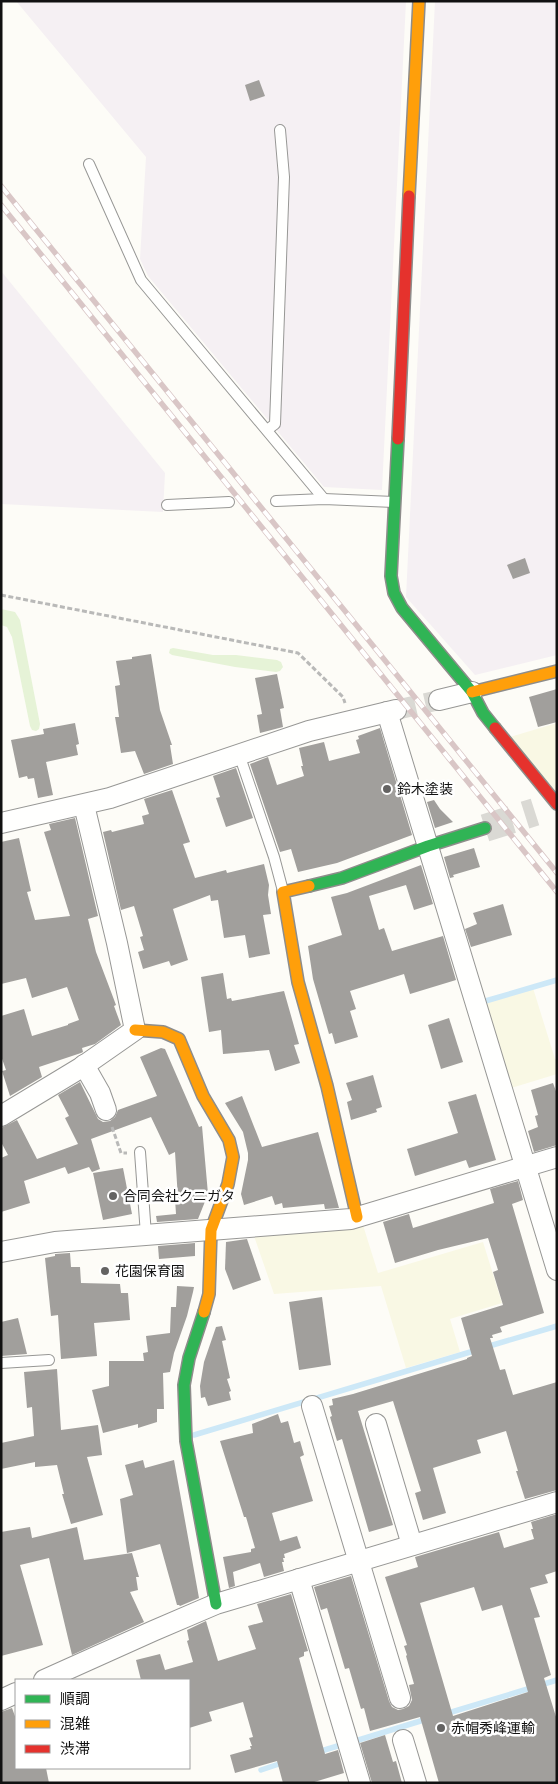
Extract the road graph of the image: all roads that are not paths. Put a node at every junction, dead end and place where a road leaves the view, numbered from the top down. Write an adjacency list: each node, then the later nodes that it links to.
1 (419, 1): 8 (street)
2 (280, 130): 4 (lane)
3 (89, 164): 4 (lane)
4 (267, 430): 5 (lane)
5 (324, 499): 6 (lane); 8 (lane)
6 (276, 500)
7 (229, 502): 9 (lane)
8 (394, 502): 11 (street)
9 (166, 505)
10 (557, 671): 11 (street)
11 (472, 692): 12 (street); 15 (street)
12 (439, 700)
13 (239, 754): 14 (street); 18 (street); 19 (lane)
14 (84, 805): 16 (street); 20 (street)
15 (554, 806)
16 (1, 823)
17 (485, 828): 18 (street)
18 (428, 846): 19 (street); 26 (street)
19 (283, 892): 27 (street)
20 (134, 1030): 21 (street); 28 (street)
21 (84, 1065): 22 (street); 23 (street)
22 (106, 1110)
23 (1, 1116)
24 (140, 1152): 29 (lane)
25 (557, 1157): 26 (street)
26 (526, 1166): 27 (street); 31 (street)
27 (357, 1217): 28 (street)
28 (211, 1230): 29 (street); 40 (street)
29 (146, 1235): 30 (street)
30 (1, 1252)
31 (557, 1270)
32 (48, 1360): 33 (lane)
33 (1, 1363)
34 (312, 1406): 38 (street)
35 (376, 1424): 37 (street)
36 (557, 1502): 37 (street)
37 (412, 1545): 38 (street)
38 (359, 1561): 39 (street); 43 (street)
39 (300, 1579): 40 (street); 46 (street)
40 (216, 1604): 41 (street)
41 (46, 1679)
42 (15, 1693): 44 (street)
43 (400, 1698)
44 (1, 1700)
45 (403, 1740): 47 (street)
46 (360, 1783)
47 (416, 1783)

